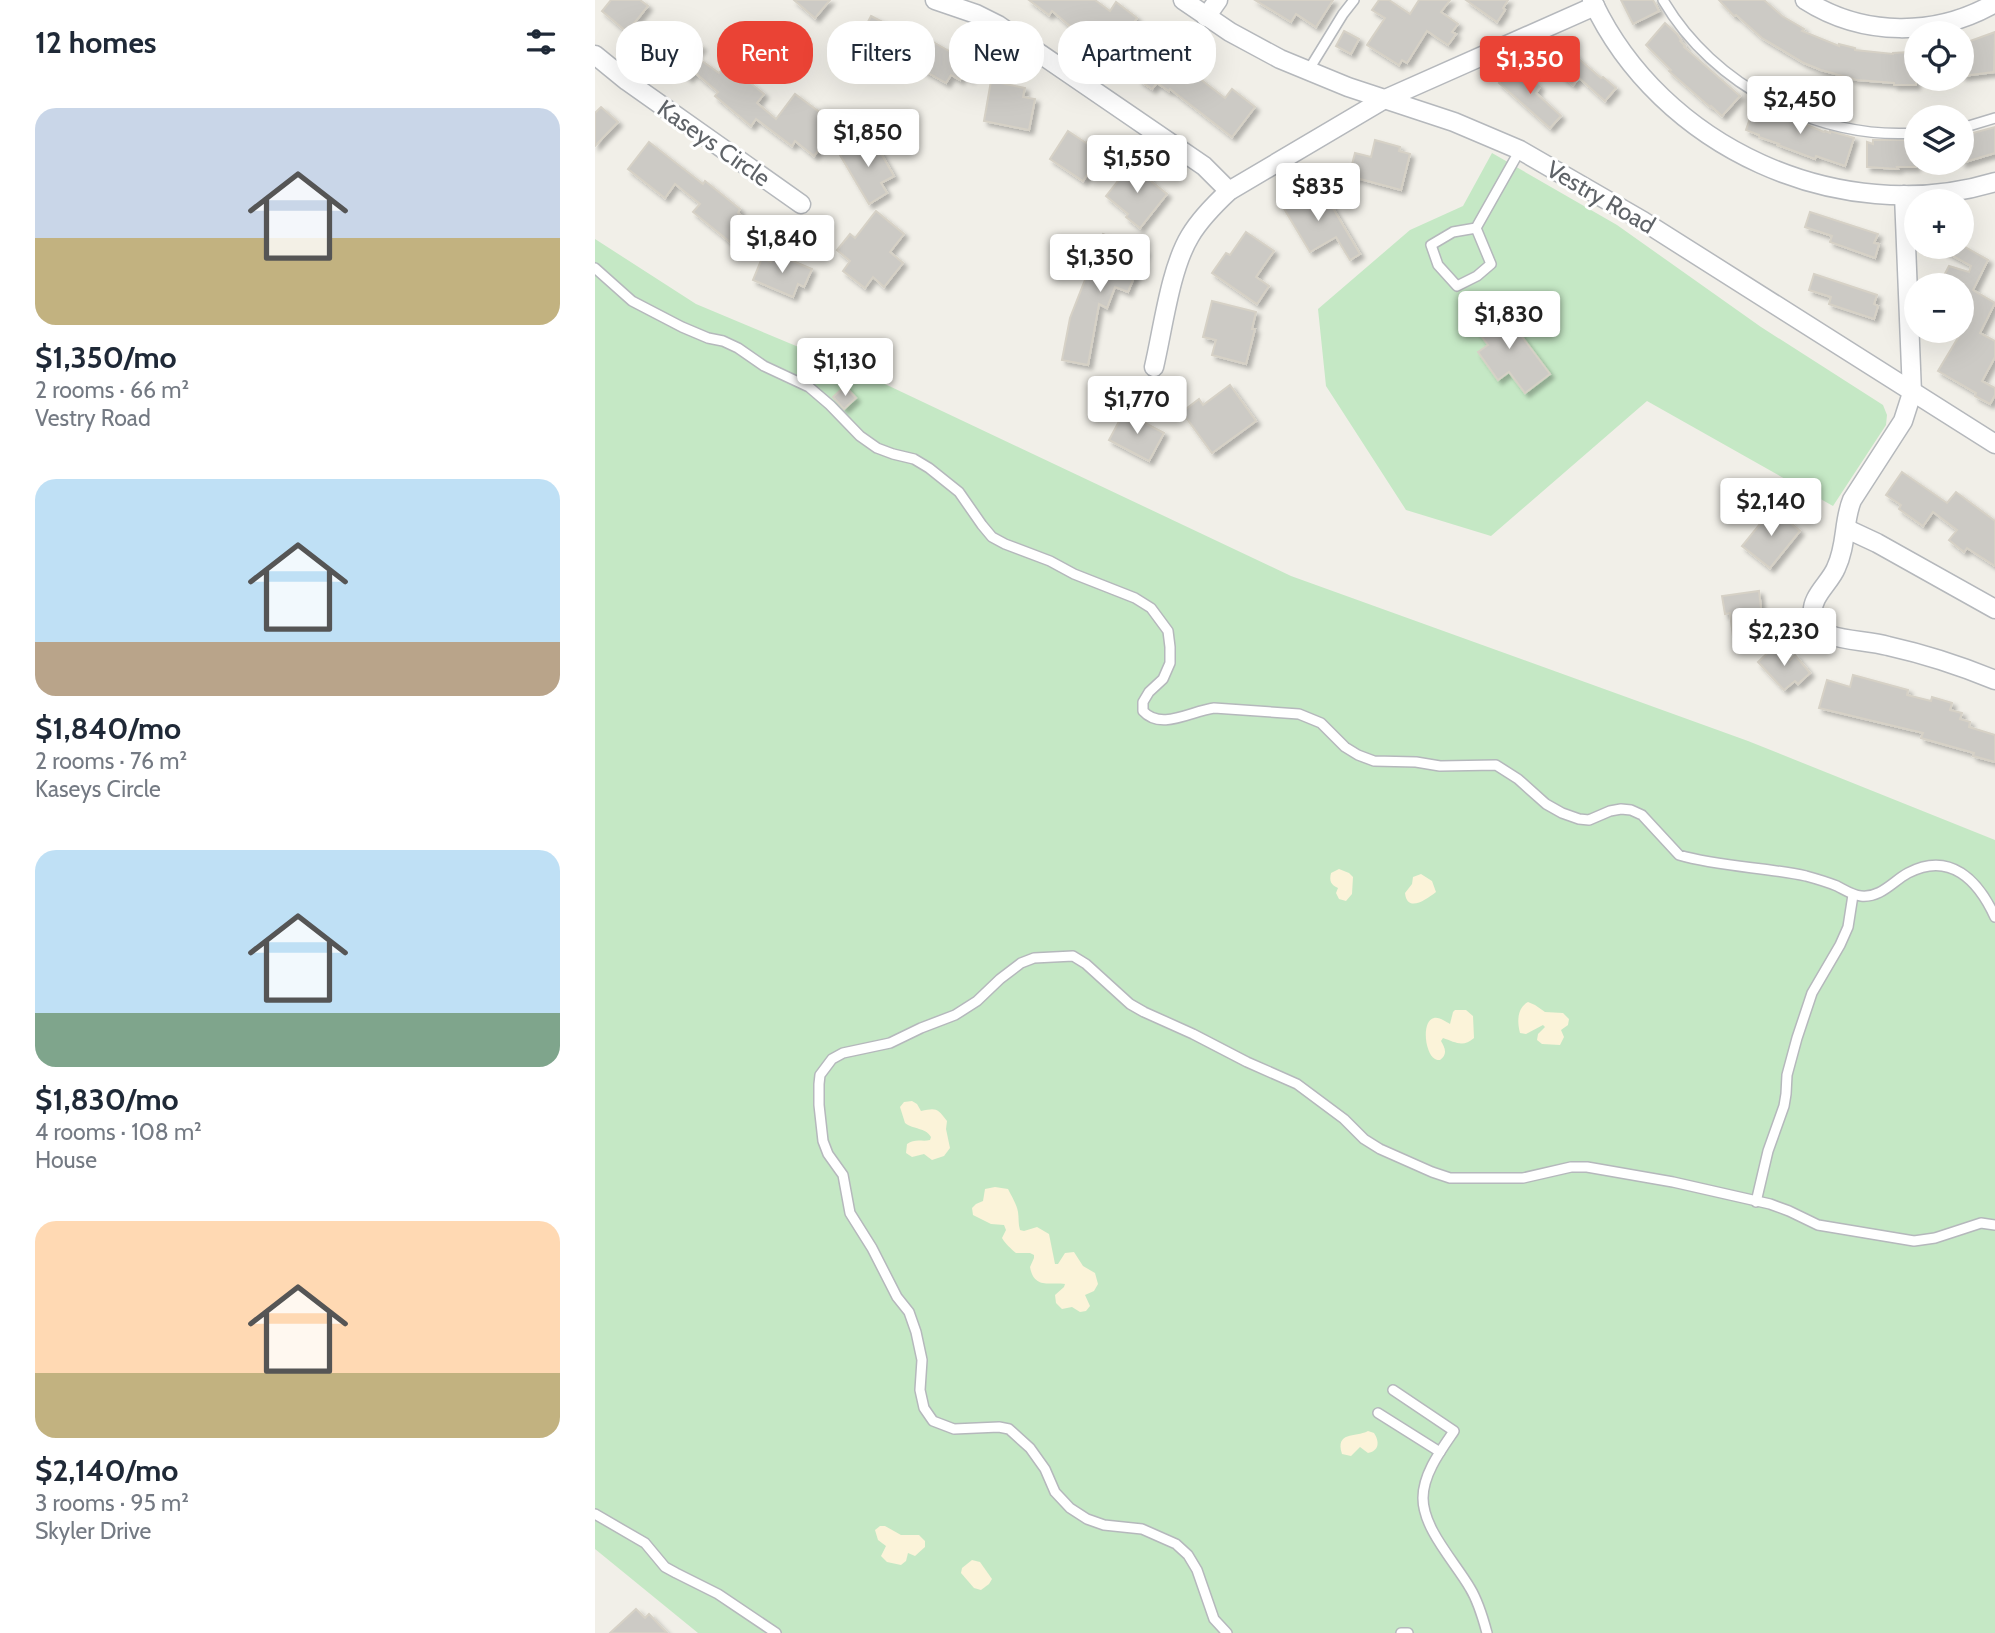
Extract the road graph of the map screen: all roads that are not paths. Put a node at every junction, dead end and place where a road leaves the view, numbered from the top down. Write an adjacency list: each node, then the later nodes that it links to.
1 (935, 0): 19 (street)
2 (1182, 0): 9 (street, Vestry Road)
3 (1218, 0): 9 (street)
4 (1354, 0): 11 (lane)
5 (1664, 0): 15 (lane)
6 (1805, 0): 7 (street)
7 (1995, 2)
8 (1593, 3): 12 (street); 20 (street)
9 (1206, 17): 11 (street, Vestry Road)
10 (595, 55): 21 (street, Kaseys Circle)
11 (1308, 71): 12 (street, Vestry Road)
12 (1383, 100): 16 (street, Vestry Road); 19 (street)
13 (1995, 118): 14 (lane)
14 (1974, 124)
15 (1904, 133)
16 (1520, 150): 22 (lane); 26 (street, Vestry Road)
17 (1995, 182): 18 (street)
18 (1966, 189)
19 (1229, 191): 25 (street)
20 (1904, 195)
21 (801, 204)
22 (1476, 228): 22 (lane)
23 (1907, 259): 26 (street)
24 (595, 268): 31 (lane)
25 (1154, 367)
26 (1912, 393): 27 (street, Vestry Road); 28 (street)
27 (1995, 444)
28 (1847, 529): 29 (street); 30 (street)
29 (1995, 609)
30 (1995, 680)
31 (1853, 895): 32 (lane); 33 (lane)
32 (1995, 917)
33 (1756, 1202): 34 (lane); 40 (lane)
34 (1995, 1225)
35 (1393, 1390): 37 (lane)
36 (1378, 1413): 37 (lane)
37 (1440, 1452): 43 (lane)
38 (595, 1514): 39 (lane)
39 (776, 1633)
40 (1227, 1633)
41 (1401, 1633): 42 (lane)
42 (1408, 1633)
43 (1487, 1633)

